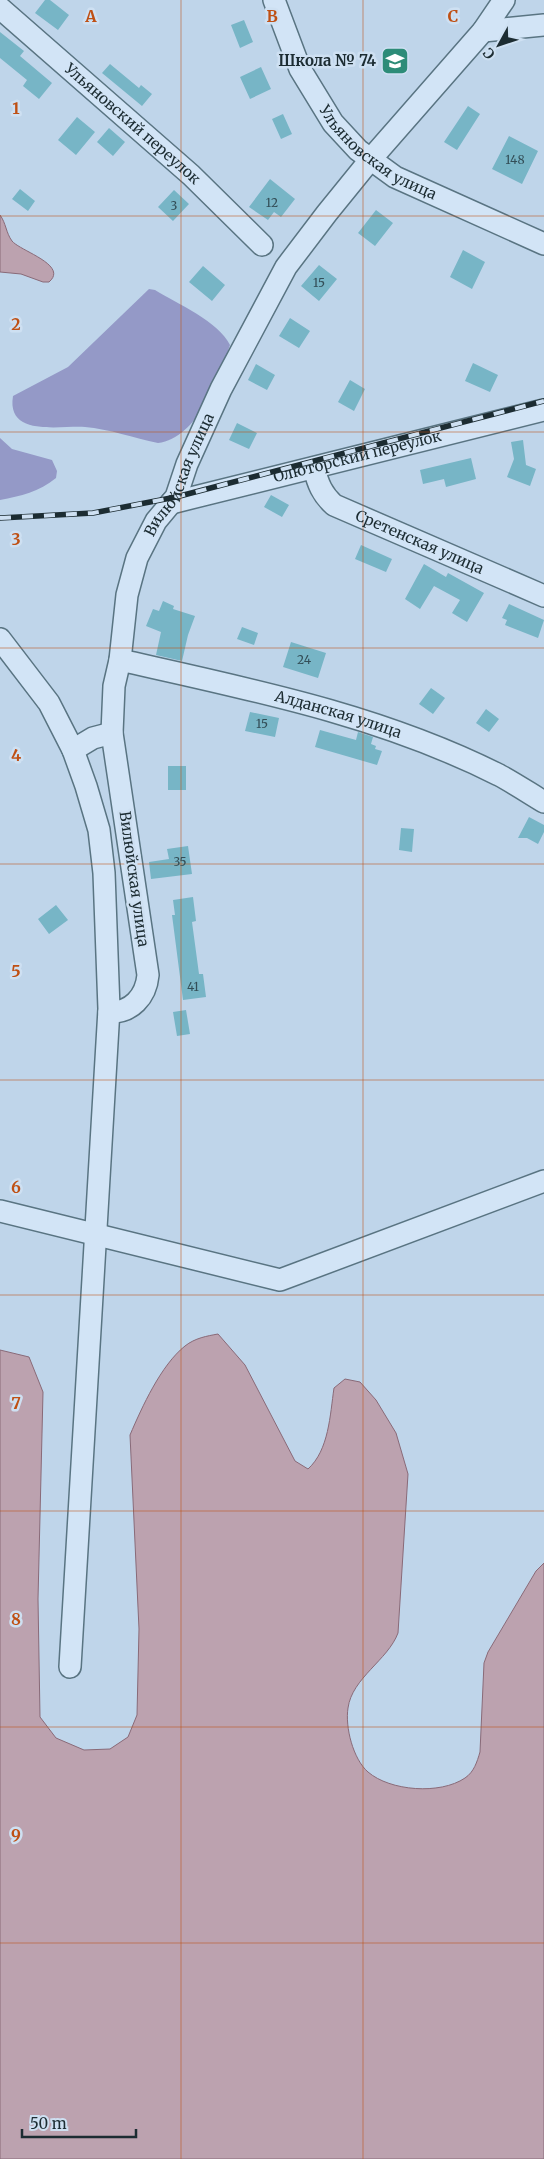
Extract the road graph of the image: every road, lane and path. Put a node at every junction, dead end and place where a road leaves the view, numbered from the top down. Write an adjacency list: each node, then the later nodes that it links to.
1 (274, 0): 6 (street, Ульяновская улица)
2 (504, 0): 5 (street, Вилюйская улица)
3 (0, 8): 8 (street, Ульяновский переулок)
4 (544, 25): 5 (street)
5 (483, 32): 6 (street, Вилюйская улица)
6 (370, 160): 7 (street, Ульяновская улица); 11 (street, Вилюйская улица)
7 (544, 244)
8 (262, 245)
9 (544, 410): 10 (street, Олюторский переулок)
10 (314, 468): 11 (street, Олюторский переулок); 12 (street, Сретенская улица)
11 (171, 503): 14 (street, Вилюйская улица)
12 (544, 596)
13 (0, 638): 16 (street)
14 (120, 660): 15 (street, Вилюйская улица); 17 (street, Алданская улица)
15 (112, 733): 16 (street); 18 (street, Вилюйская улица)
16 (73, 750): 18 (street)
17 (544, 802)
18 (109, 1012): 21 (street)
19 (544, 1181): 21 (street)
20 (0, 1210): 21 (street)
21 (96, 1234): 22 (street)
22 (70, 1667)

